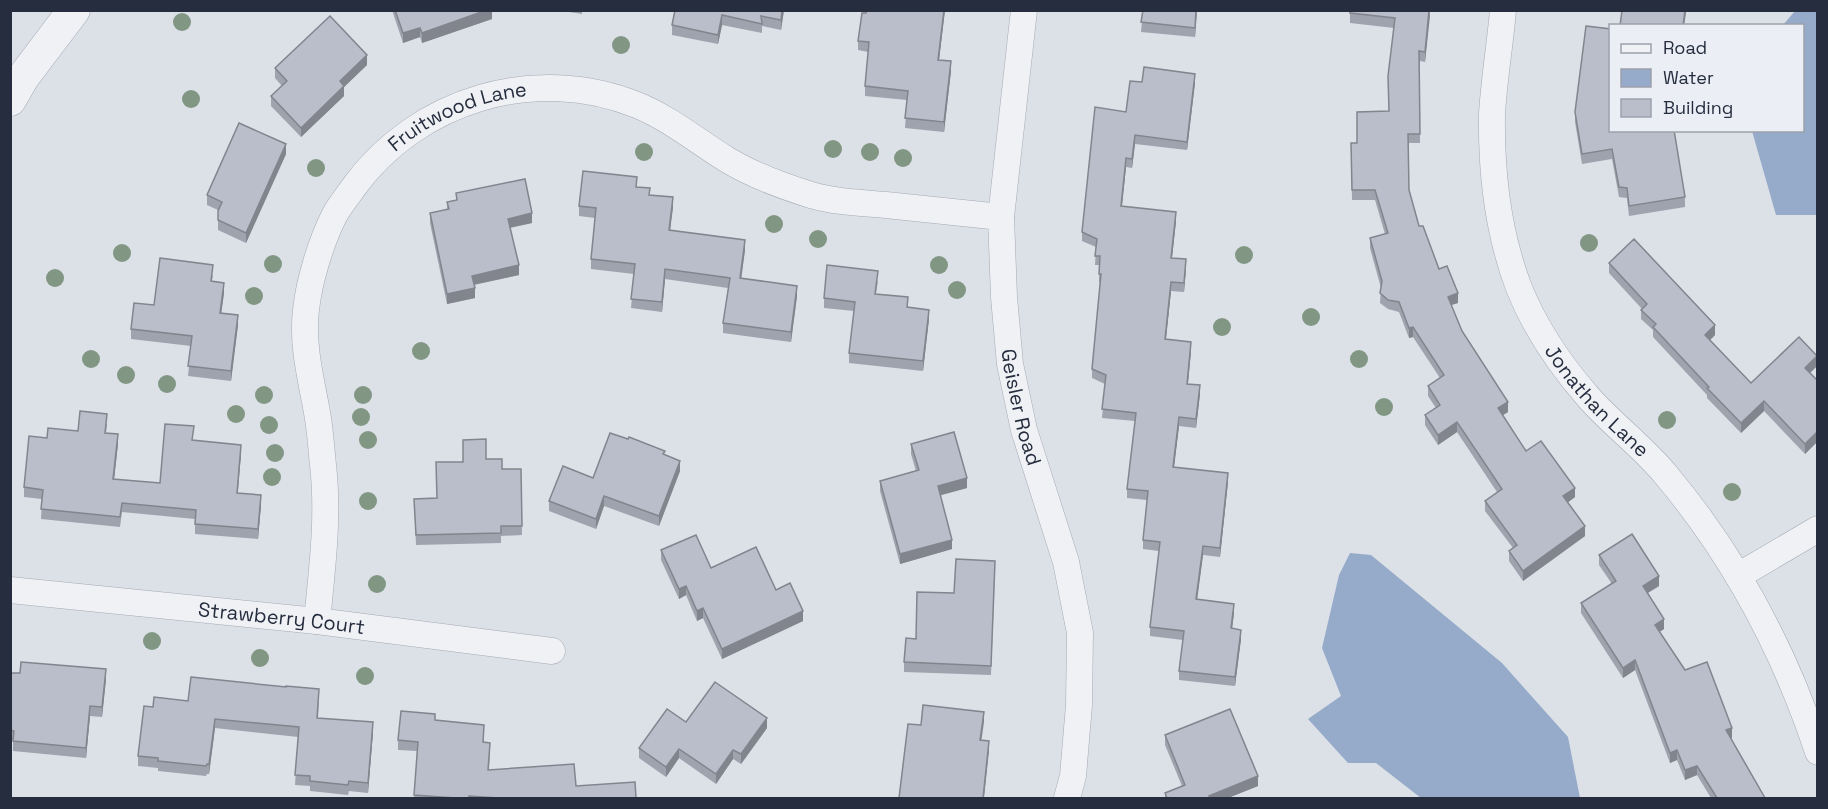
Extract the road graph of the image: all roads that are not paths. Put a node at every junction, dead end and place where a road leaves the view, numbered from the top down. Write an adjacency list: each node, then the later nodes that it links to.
1 (74, 10): 4 (street)
2 (1024, 10): 5 (street, Geisler Road)
3 (1503, 10): 7 (street, Jonathan Lane)
4 (10, 100)
5 (1001, 217): 9 (street, Fruitwood Lane); 12 (street, Geisler Road)
6 (1818, 529): 7 (street)
7 (1738, 576): 11 (street, Jonathan Lane)
8 (10, 590): 9 (street, Strawberry Court)
9 (317, 621): 10 (street, Strawberry Court)
10 (552, 651)
11 (1818, 752)
12 (1067, 798)

